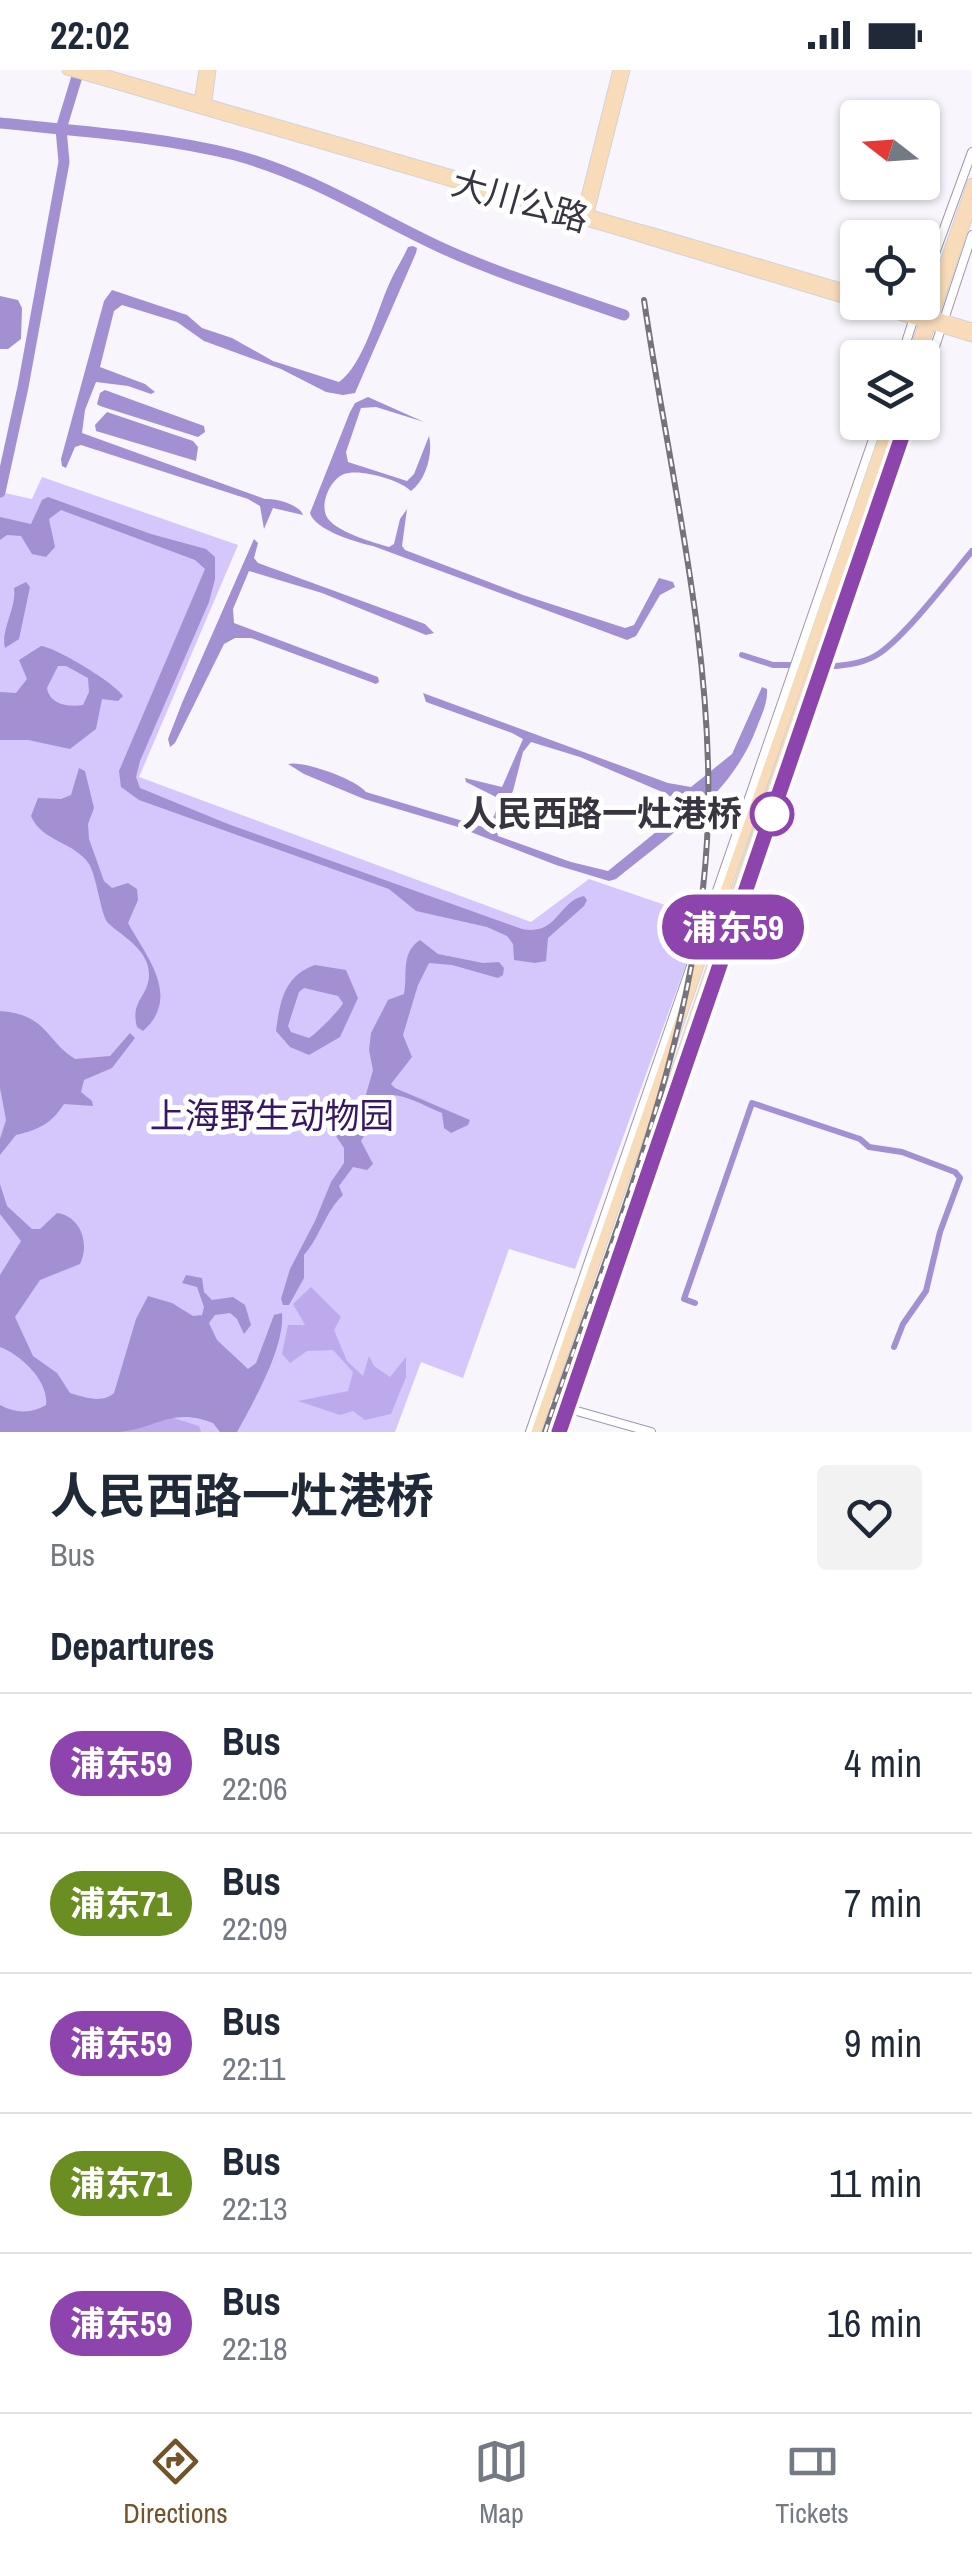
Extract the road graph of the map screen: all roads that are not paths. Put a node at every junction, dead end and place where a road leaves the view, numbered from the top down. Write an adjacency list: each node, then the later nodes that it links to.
1 (67, 70): 4 (main road, 大川公路)
2 (207, 70): 5 (main road)
3 (621, 70): 9 (main road)
4 (91, 72): 5 (main road, 大川公路)
5 (202, 107): 9 (main road, 大川公路)
6 (972, 152): 10 (street)
7 (972, 181): 10 (street); 14 (main road)
8 (972, 204): 15 (main road)
9 (585, 216): 12 (main road, 大川公路, bridge)
10 (946, 227): 13 (street)
11 (972, 235): 18 (street)
12 (653, 237): 16 (main road, 大川公路); 17 (main road, 大川公路)
13 (940, 242)
14 (940, 278)
15 (940, 285)
16 (840, 288)
17 (840, 292)
18 (940, 294)
19 (932, 320): 22 (main road, 大川公路)
20 (936, 320): 21 (main road, 大川公路)
21 (972, 328)
22 (972, 337)
23 (887, 440): 25 (main road)
24 (887, 440): 25 (street)
25 (811, 658): 26 (main road); 26 (street)
26 (804, 680): 27 (main road); 28 (main road)
27 (543, 1401): 28 (street); 29 (main road)
28 (565, 1408): 30 (main road); 31 (street)
29 (533, 1432)
30 (556, 1432)
31 (651, 1432)

